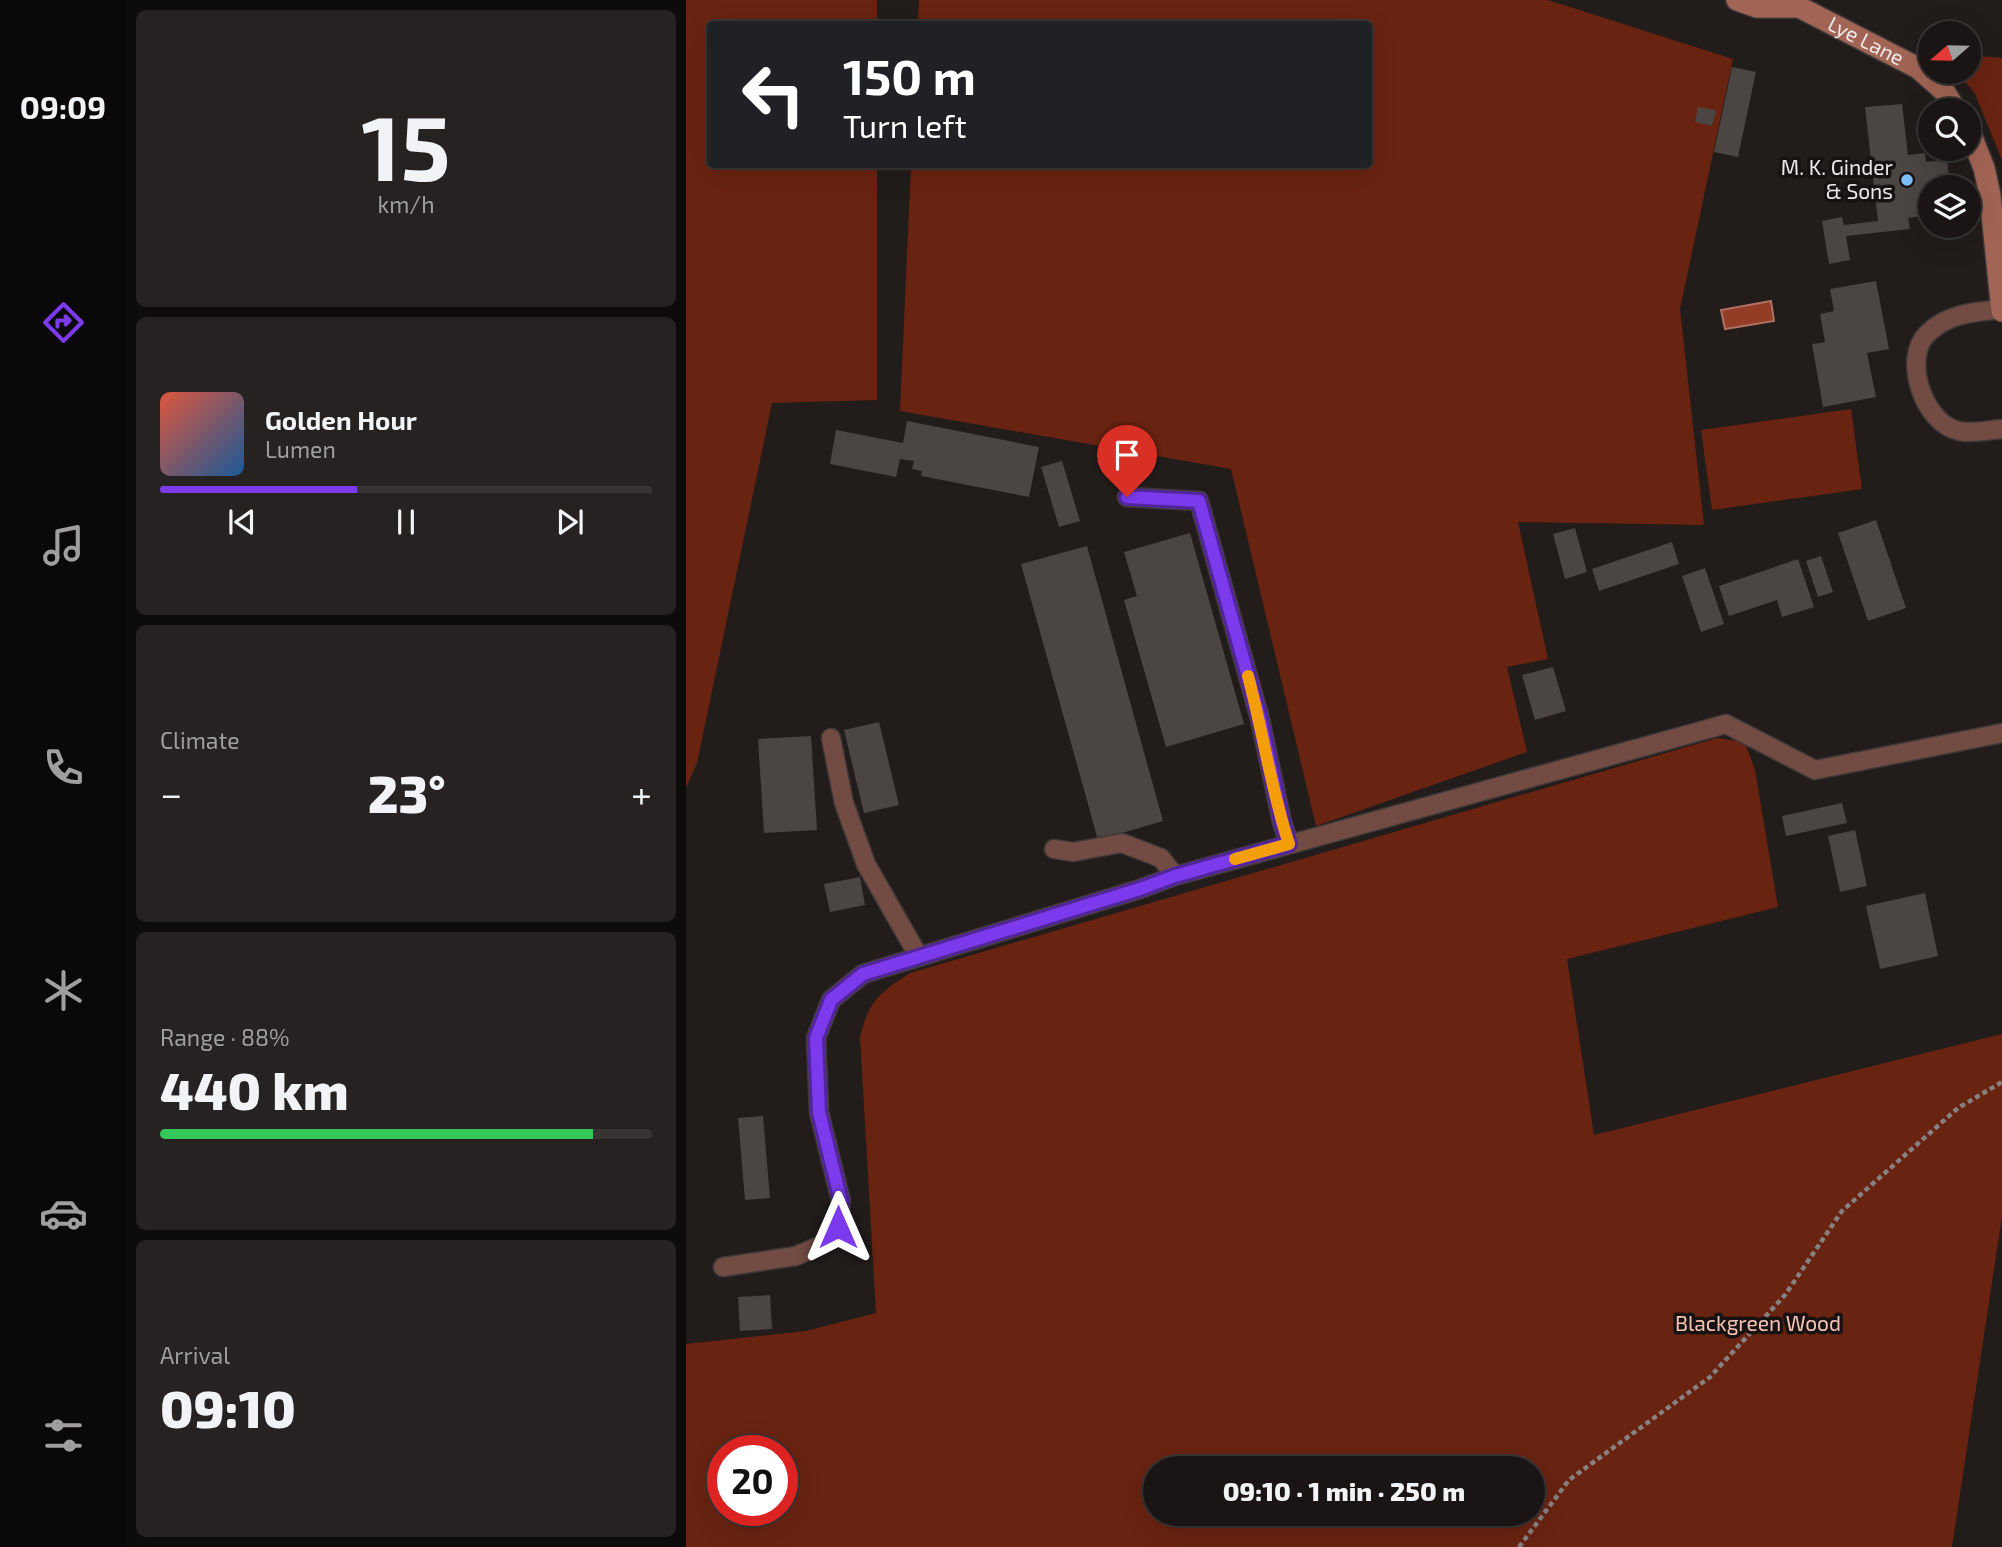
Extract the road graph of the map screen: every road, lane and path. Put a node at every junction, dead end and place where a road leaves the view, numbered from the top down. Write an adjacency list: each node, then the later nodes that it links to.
1 (1737, 0): 2 (street)
2 (1804, 3): 3 (street, Lye Lane)
3 (1948, 98)
4 (1981, 161): 5 (street)
5 (2002, 310): 6 (lane)
6 (2002, 429)
7 (1127, 497): 10 (lane)
8 (2002, 733): 10 (lane)
9 (831, 738): 13 (lane)
10 (1289, 844): 12 (lane)
11 (1054, 849): 12 (lane)
12 (1175, 876): 13 (lane)
13 (919, 957): 15 (lane)
14 (2002, 1082): 16 (path)
15 (723, 1267)
16 (1519, 1547)

